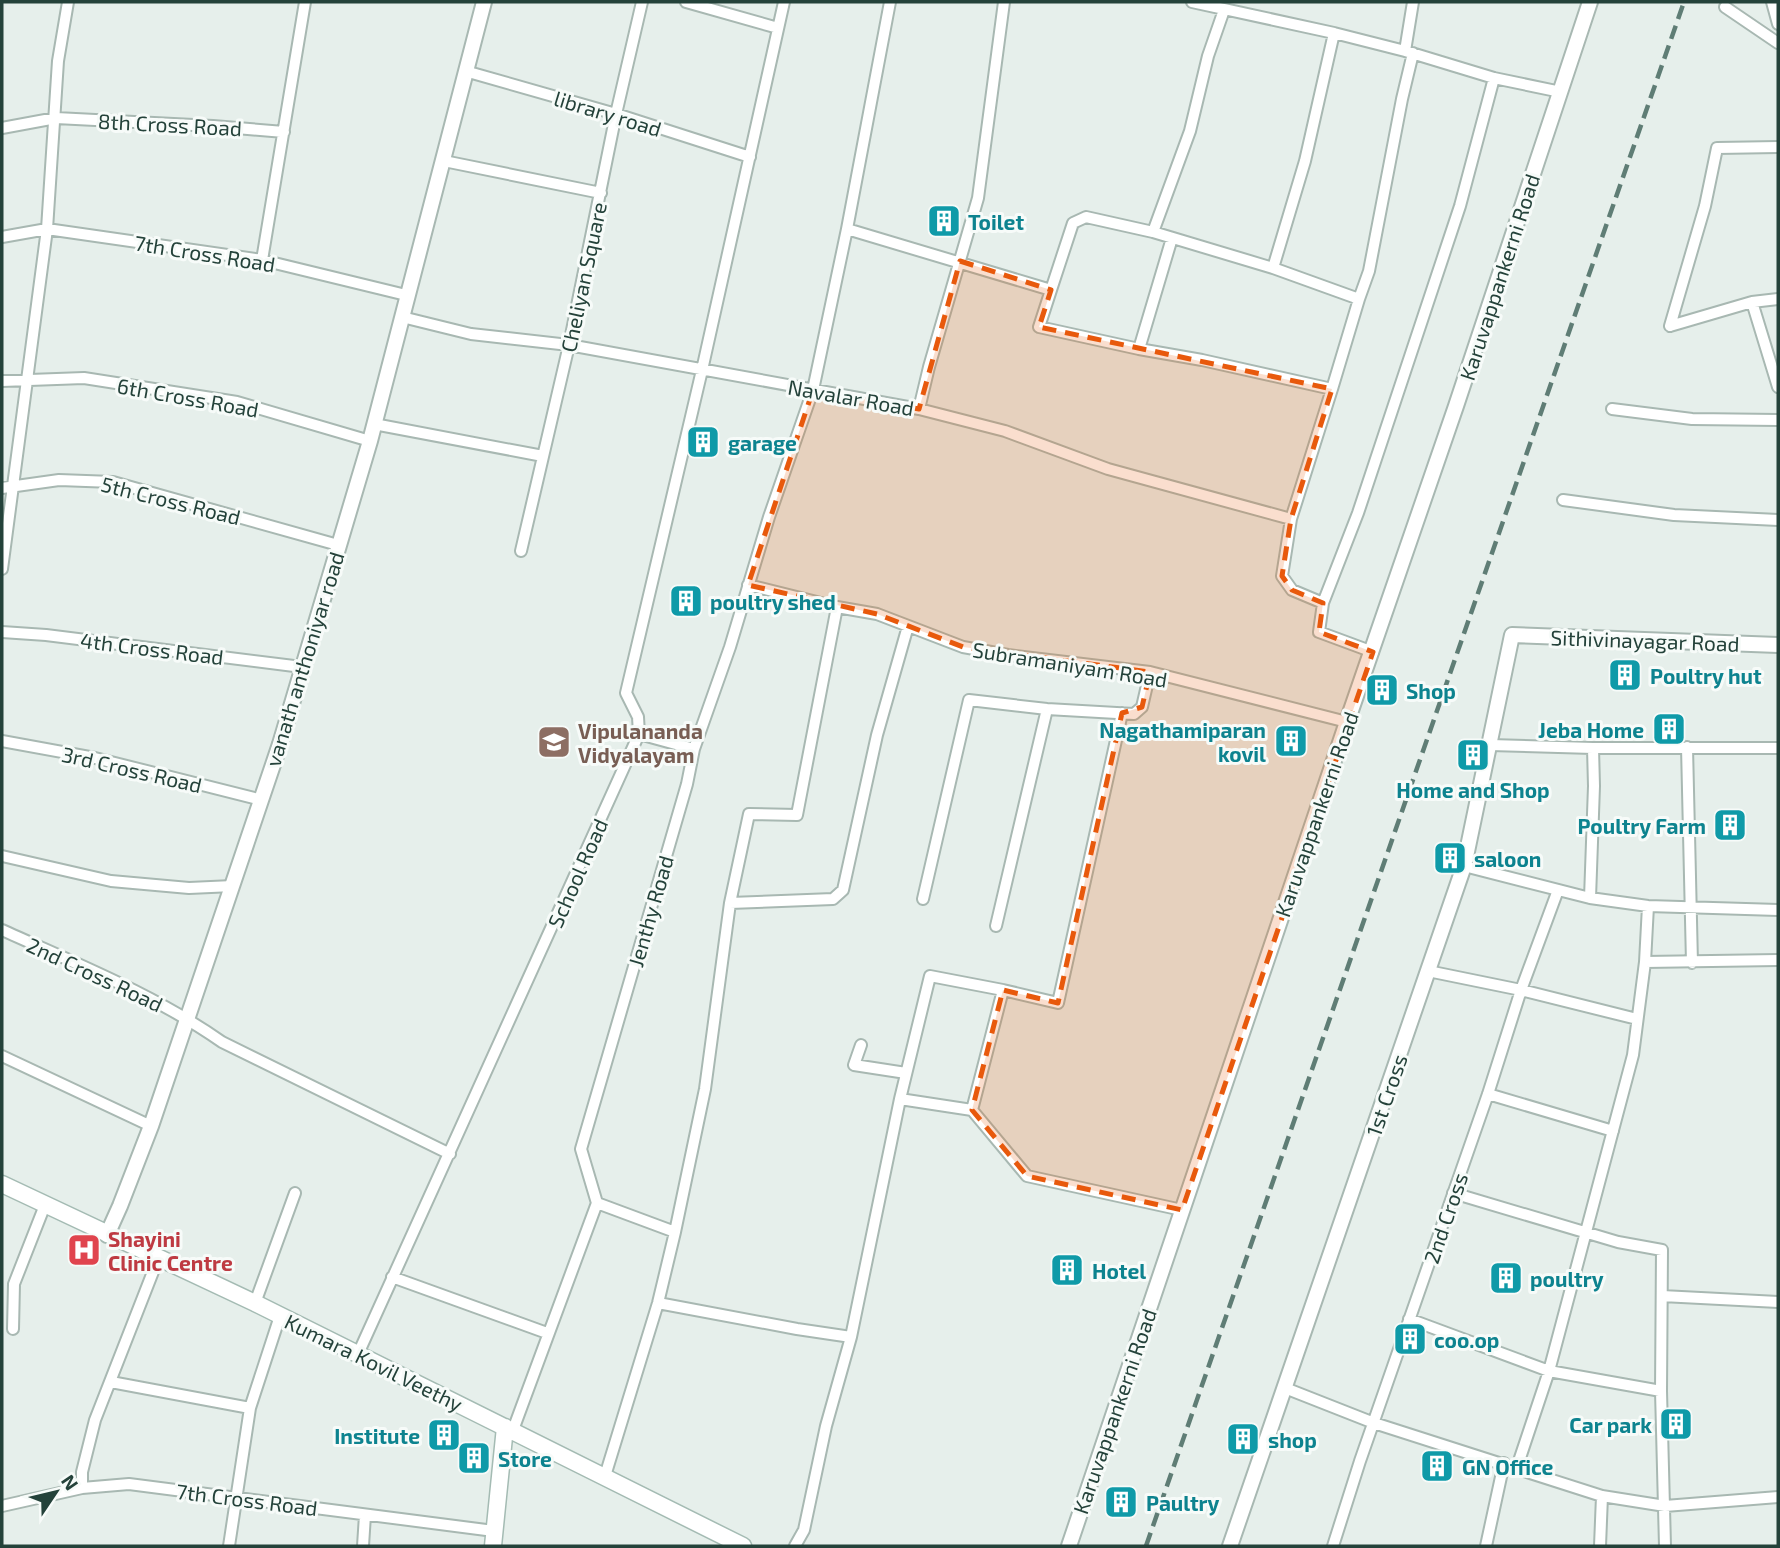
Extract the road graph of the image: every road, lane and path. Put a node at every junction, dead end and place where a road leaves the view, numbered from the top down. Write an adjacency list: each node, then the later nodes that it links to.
1 (68, 2): 24 (street)
2 (305, 2): 26 (street)
3 (484, 2): 20 (street, vanath anthoniyar road)
4 (642, 2): 23 (street, Cheliyan Square)
5 (686, 2): 16 (street)
6 (784, 2): 16 (street)
7 (890, 2): 32 (street, Jenthy Road)
8 (1004, 2): 37 (street)
9 (1192, 2): 14 (street)
10 (1413, 2): 19 (street)
11 (1590, 2): 22 (street, Karuvappankerni Road)
12 (1772, 2): 15 (street)
13 (1724, 6): 18 (street)
14 (1224, 10): 17 (street); 33 (street)
15 (1778, 24)
16 (778, 27): 28 (street)
17 (1334, 33): 19 (street); 38 (street)
18 (1778, 43)
19 (1409, 52): 21 (street); 41 (street)
20 (465, 71): 23 (street, library road); 29 (street, vanath anthoniyar road)
21 (1493, 78): 22 (street); 68 (street)
22 (1561, 92): 74 (street, Karuvappankerni Road)
23 (616, 114): 28 (street, library road); 30 (street, Cheliyan Square)
24 (56, 118): 25 (street, 8th Cross Road); 26 (street, 8th Cross Road); 31 (street)
25 (2, 128)
26 (284, 132): 36 (street)
27 (1778, 147): 43 (street)
28 (750, 157): 47 (street)
29 (444, 161): 30 (street); 40 (street, vanath anthoniyar road)
30 (601, 193): 45 (street, Cheliyan Square)
31 (47, 229): 34 (street, 7th Cross Road); 36 (street, 7th Cross Road); 48 (street)
32 (848, 229): 37 (street); 52 (street, Jenthy Road)
33 (1153, 232): 35 (street); 39 (street)
34 (2, 237)
35 (1172, 238): 38 (street); 46 (street)
36 (262, 260): 40 (street, 7th Cross Road)
37 (960, 261): 39 (street); 53 (street)
38 (1273, 268): 41 (street)
39 (1051, 290): 46 (street)
40 (407, 295): 44 (street, vanath anthoniyar road)
41 (1359, 299): 51 (street)
42 (1778, 299): 43 (street)
43 (1752, 302): 50 (street)
44 (401, 317): 45 (street, Navalar Road); 56 (street, vanath anthoniyar road)
45 (569, 345): 47 (street, Navalar Road); 58 (street, Cheliyan Square)
46 (1139, 349): 51 (street)
47 (702, 370): 52 (street, Navalar Road); 80 (street)
48 (27, 380): 49 (street, 6th Cross Road); 57 (street, 6th Cross Road); 59 (street)
49 (2, 381)
50 (1778, 387)
51 (1332, 389): 62 (street)
52 (813, 390): 53 (street, Navalar Road); 67 (street, Jenthy Road)
53 (919, 409): 62 (street, Navalar Road)
54 (1612, 409): 55 (street)
55 (1778, 420)
56 (374, 424): 57 (street, vanath anthoniyar road); 58 (street)
57 (370, 441): 64 (street, vanath anthoniyar road)
58 (543, 456): 65 (street, Cheliyan Square)
59 (14, 486): 60 (street, 5th Cross Road); 64 (street, 5th Cross Road); 66 (street)
60 (2, 488)
61 (1563, 500): 63 (street)
62 (1291, 519): 68 (street)
63 (1778, 520)
64 (338, 545): 75 (street, vanath anthoniyar road)
65 (521, 551)
66 (2, 569)
67 (748, 585): 69 (street, Subramaniyam Road); 86 (street, Jenthy Road)
68 (1323, 603): 74 (street)
69 (838, 607): 70 (street, Subramaniyam Road); 94 (street)
70 (908, 626): 76 (street, Subramaniyam Road); 94 (street)
71 (2, 632): 75 (street, 4th Cross Road)
72 (1513, 635): 73 (street, Sithivinayagar Road); 82 (street, 1st Cross)
73 (1778, 645)
74 (1373, 652): 79 (street, Karuvappankerni Road)
75 (302, 667): 87 (street, vanath anthoniyar road)
76 (1150, 671): 78 (street); 79 (street, Subramaniyam Road)
77 (1047, 709): 78 (street); 93 (street); 98 (street)
78 (1122, 713): 104 (street)
79 (1347, 722): 122 (street, Karuvappankerni Road)
80 (639, 734): 86 (street); 116 (street, School Road)
81 (2, 741): 87 (street, 3rd Cross Road)
82 (1490, 745): 84 (street); 89 (street, 1st Cross)
83 (1687, 747): 84 (street); 85 (street); 96 (street)
84 (1593, 748): 92 (street)
85 (1778, 748)
86 (694, 749): 120 (street, Jenthy Road)
87 (262, 800): 90 (street, vanath anthoniyar road)
88 (2, 856): 90 (street)
89 (1464, 866): 91 (street); 103 (street, 1st Cross)
90 (233, 886): 106 (street, vanath anthoniyar road)
91 (1558, 890): 92 (street); 105 (street, 2nd Cross)
92 (1590, 898): 95 (street)
93 (923, 899)
94 (730, 903): 124 (street)
95 (1648, 906): 96 (street); 101 (street)
96 (1691, 908): 97 (street); 102 (street)
97 (1778, 910)
98 (996, 926)
99 (2, 930): 106 (street, 2nd Cross Road)
100 (1778, 961): 102 (street)
101 (1645, 962): 102 (street); 107 (street)
102 (1692, 962)
103 (1429, 971): 105 (street); 140 (street, 1st Cross)
104 (1003, 990): 110 (street); 113 (street)
105 (1521, 990): 107 (street); 111 (street, 2nd Cross)
106 (188, 1018): 114 (street, vanath anthoniyar road); 116 (street, 2nd Cross Road)
107 (1637, 1019): 115 (street)
108 (861, 1045): 110 (street)
109 (2, 1056): 114 (street)
110 (906, 1073): 112 (street)
111 (1488, 1094): 115 (street); 118 (street, 2nd Cross)
112 (900, 1099): 113 (street); 136 (street)
113 (972, 1110): 122 (street)
114 (151, 1126): 125 (street, vanath anthoniyar road)
115 (1614, 1131): 123 (street)
116 (450, 1154): 127 (street, School Road)
117 (2, 1184): 121 (main road, Kumara Kovil Veethy)
118 (1453, 1192): 123 (street); 133 (street, 2nd Cross)
119 (295, 1193): 130 (street)
120 (597, 1203): 124 (street); 135 (street)
121 (45, 1205): 125 (main road, Kumara Kovil Veethy); 134 (street)
122 (1182, 1210): 160 (street, Karuvappankerni Road)
123 (1584, 1231): 128 (street); 138 (street)
124 (675, 1232): 131 (street)
125 (107, 1235): 126 (main road, Kumara Kovil Veethy)
126 (158, 1259): 130 (main road, Kumara Kovil Veethy); 139 (street)
127 (392, 1277): 135 (street); 137 (street, School Road)
128 (1662, 1296): 129 (street); 141 (street)
129 (1778, 1301)
130 (255, 1303): 132 (main road, Kumara Kovil Veethy)
131 (658, 1303): 136 (street); 147 (street)
132 (280, 1316): 137 (main road, Kumara Kovil Veethy); 142 (street)
133 (1409, 1319): 138 (street); 143 (street, 2nd Cross)
134 (13, 1329)
135 (547, 1333): 144 (street)
136 (851, 1337): 159 (street)
137 (358, 1354): 144 (main road, Kumara Kovil Veethy)
138 (1549, 1371): 141 (street); 146 (street)
139 (111, 1382): 142 (street); 148 (street)
140 (1285, 1388): 143 (street); 161 (street, 1st Cross)
141 (1661, 1391): 153 (street)
142 (250, 1408): 150 (street)
143 (1374, 1423): 145 (street); 162 (street, 2nd Cross)
144 (509, 1428): 147 (main road, Kumara Kovil Veethy); 155 (main road)
145 (1504, 1463): 146 (street); 163 (street)
146 (1517, 1467): 149 (street)
147 (606, 1476): 158 (main road, Kumara Kovil Veethy)
148 (82, 1488): 150 (street, 7th Cross Road); 152 (street, 7th Cross Road)
149 (1602, 1496): 153 (street); 164 (street)
150 (237, 1497): 154 (street, 7th Cross Road); 156 (street)
151 (1778, 1497): 153 (street)
152 (2, 1506)
153 (1665, 1506): 165 (street)
154 (366, 1515): 155 (street, 7th Cross Road); 157 (street)
155 (493, 1539)
156 (229, 1546)
157 (363, 1546)
158 (743, 1546)
159 (795, 1546)
160 (1069, 1546)
161 (1230, 1546)
162 (1333, 1546)
163 (1486, 1546)
164 (1600, 1546)
165 (1665, 1546)

